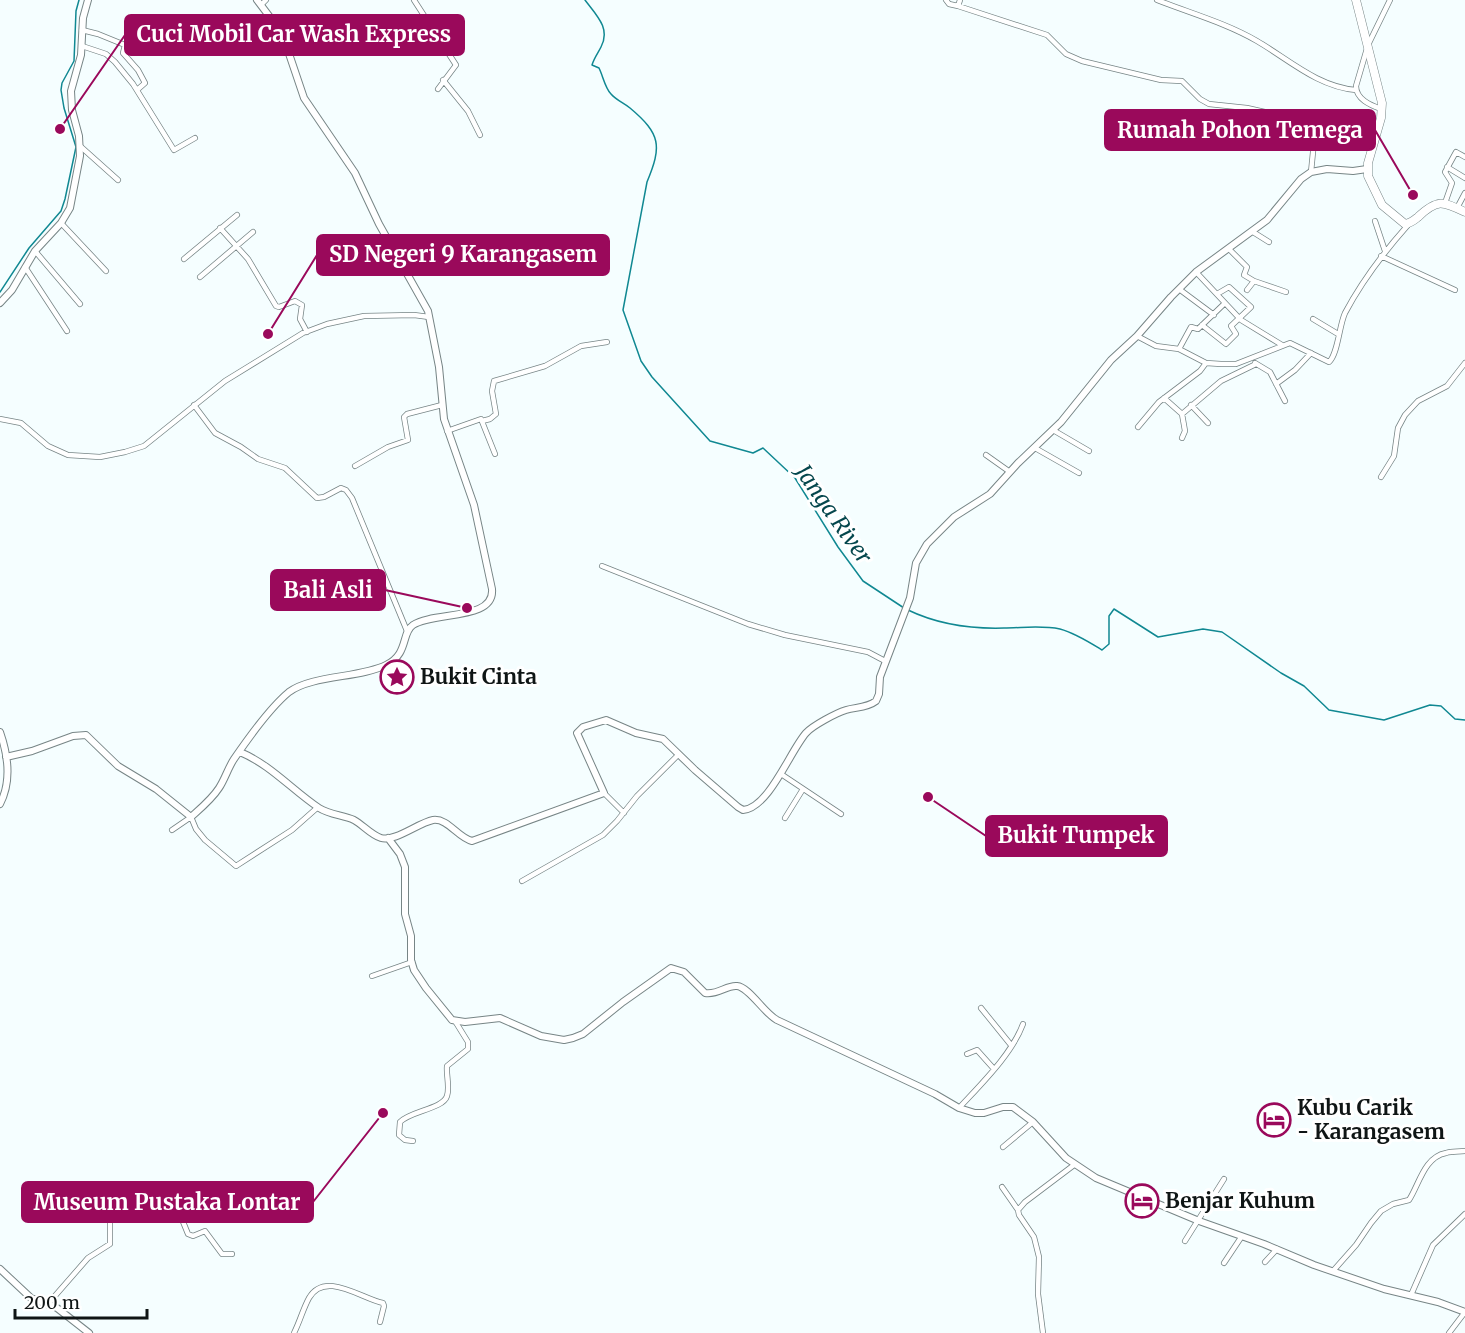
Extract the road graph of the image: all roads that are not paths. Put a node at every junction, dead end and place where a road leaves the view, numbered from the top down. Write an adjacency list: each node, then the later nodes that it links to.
1 (88, 0): 10 (street)
2 (414, 0): 13 (street)
3 (946, 0): 9 (street)
4 (960, 0): 9 (street)
5 (1157, 0): 16 (street)
6 (1356, 0): 11 (highway)
7 (1390, 0): 11 (street)
8 (261, 2): 59 (street)
9 (958, 6): 24 (street)
10 (82, 30): 12 (street); 15 (street)
11 (1368, 45): 16 (street); 17 (highway)
12 (82, 46): 15 (street); 20 (street)
13 (443, 80): 14 (street); 18 (street)
14 (438, 89)
15 (137, 90): 19 (street)
16 (1356, 90): 17 (street)
17 (1383, 109): 23 (highway)
18 (480, 135)
19 (195, 138)
20 (80, 146): 26 (street); 33 (street)
21 (1465, 157): 22 (street)
22 (1447, 167): 25 (street); 28 (street)
23 (1367, 169): 24 (street); 34 (highway)
24 (1311, 172): 37 (street)
25 (1465, 178)
26 (118, 180)
27 (1465, 193): 29 (street)
28 (1445, 203): 29 (highway); 34 (highway)
29 (1457, 208): 30 (highway)
30 (1465, 212)
31 (237, 215): 35 (street)
32 (1374, 221): 42 (street)
33 (62, 223): 41 (street); 46 (street)
34 (1410, 223): 42 (street)
35 (220, 228): 39 (street); 44 (street)
36 (253, 232): 39 (street)
37 (1253, 232): 38 (street); 40 (street)
38 (1269, 242)
39 (237, 246): 48 (street); 64 (street)
40 (1229, 249): 47 (street); 49 (street)
41 (35, 251): 45 (street); 57 (street)
42 (1385, 251): 43 (street)
43 (1381, 256): 52 (street); 65 (street)
44 (184, 259)
45 (24, 267): 55 (street); 63 (street)
46 (106, 271)
47 (1196, 272): 50 (street); 54 (street)
48 (200, 277)
49 (1254, 281): 51 (street); 53 (street)
50 (1179, 289): 58 (street); 66 (street)
51 (1247, 290)
52 (1455, 290)
53 (1286, 292)
54 (1217, 294): 56 (street); 60 (street)
55 (0, 303)
56 (1225, 303): 58 (street); 60 (street)
57 (80, 304)
58 (1214, 315): 62 (street)
59 (429, 317): 64 (street); 79 (street)
60 (1239, 319): 62 (street); 68 (street)
61 (1313, 319): 65 (street)
62 (1202, 325): 69 (street)
63 (68, 332)
64 (307, 332): 78 (street)
65 (1338, 334): 70 (street)
66 (1137, 336): 69 (street); 87 (street)
67 (607, 342): 83 (street)
68 (1282, 345): 70 (street); 71 (street)
69 (1179, 350): 72 (street)
70 (1311, 353): 75 (street)
71 (1251, 359): 72 (street); 74 (street)
72 (1206, 363): 76 (street)
73 (1465, 363): 96 (street)
74 (1256, 364): 75 (street); 80 (street)
75 (1276, 384): 77 (street)
76 (1164, 398): 81 (street); 85 (street)
77 (1285, 401)
78 (195, 405): 82 (street); 98 (street)
79 (442, 405): 86 (street); 93 (street)
80 (1191, 405): 81 (street); 84 (street)
81 (1182, 414): 88 (street)
82 (0, 419)
83 (482, 421): 86 (street); 91 (street)
84 (1208, 423)
85 (1138, 427)
86 (447, 430): 98 (street)
87 (1053, 430): 89 (street); 90 (street)
88 (1182, 438)
89 (1035, 448): 94 (street); 95 (street)
90 (1089, 450)
91 (495, 454)
92 (986, 455): 94 (street)
93 (355, 466)
94 (1010, 472): 99 (street)
95 (1079, 473)
96 (1381, 477)
97 (602, 566): 99 (street)
98 (407, 632): 101 (street)
99 (885, 661): 104 (street)
100 (0, 732): 103 (street)
101 (240, 752): 108 (street); 111 (street)
102 (679, 754): 104 (street); 106 (street); 109 (street)
103 (6, 757): 107 (street); 111 (street)
104 (781, 774): 105 (street)
105 (803, 789): 110 (street); 112 (street)
106 (603, 793): 109 (street); 114 (street)
107 (0, 804)
108 (318, 807): 111 (street); 114 (street)
109 (624, 813): 115 (street)
110 (841, 814)
111 (191, 818): 113 (street)
112 (785, 818)
113 (172, 830)
114 (388, 838): 116 (street)
115 (522, 881)
116 (412, 962): 117 (street); 119 (street)
117 (372, 976)
118 (981, 1008): 121 (street)
119 (455, 1021): 124 (street); 126 (street)
120 (1023, 1024): 121 (street)
121 (1011, 1045): 123 (street)
122 (967, 1054): 123 (street)
123 (994, 1069): 124 (street)
124 (958, 1108): 125 (street)
125 (1033, 1122): 127 (street); 129 (street)
126 (413, 1141)
127 (1003, 1147)
128 (1465, 1151): 142 (street)
129 (1074, 1165): 132 (street); 134 (street)
130 (1224, 1179): 134 (street)
131 (1002, 1187): 132 (street)
132 (1018, 1210): 149 (street)
133 (1465, 1214): 143 (street)
134 (1199, 1221): 135 (street); 136 (street)
135 (1242, 1236): 137 (street); 140 (street)
136 (1185, 1240)
137 (1277, 1249): 139 (street); 142 (street)
138 (232, 1254): 144 (street)
139 (1265, 1262)
140 (1224, 1263)
141 (0, 1269): 144 (street)
142 (1333, 1271): 143 (street)
143 (1411, 1295): 145 (street)
144 (47, 1305): 147 (street)
145 (1465, 1312): 150 (street)
146 (380, 1322): 148 (street)
147 (89, 1333)
148 (294, 1333)
149 (1042, 1333)
150 (1449, 1333)

